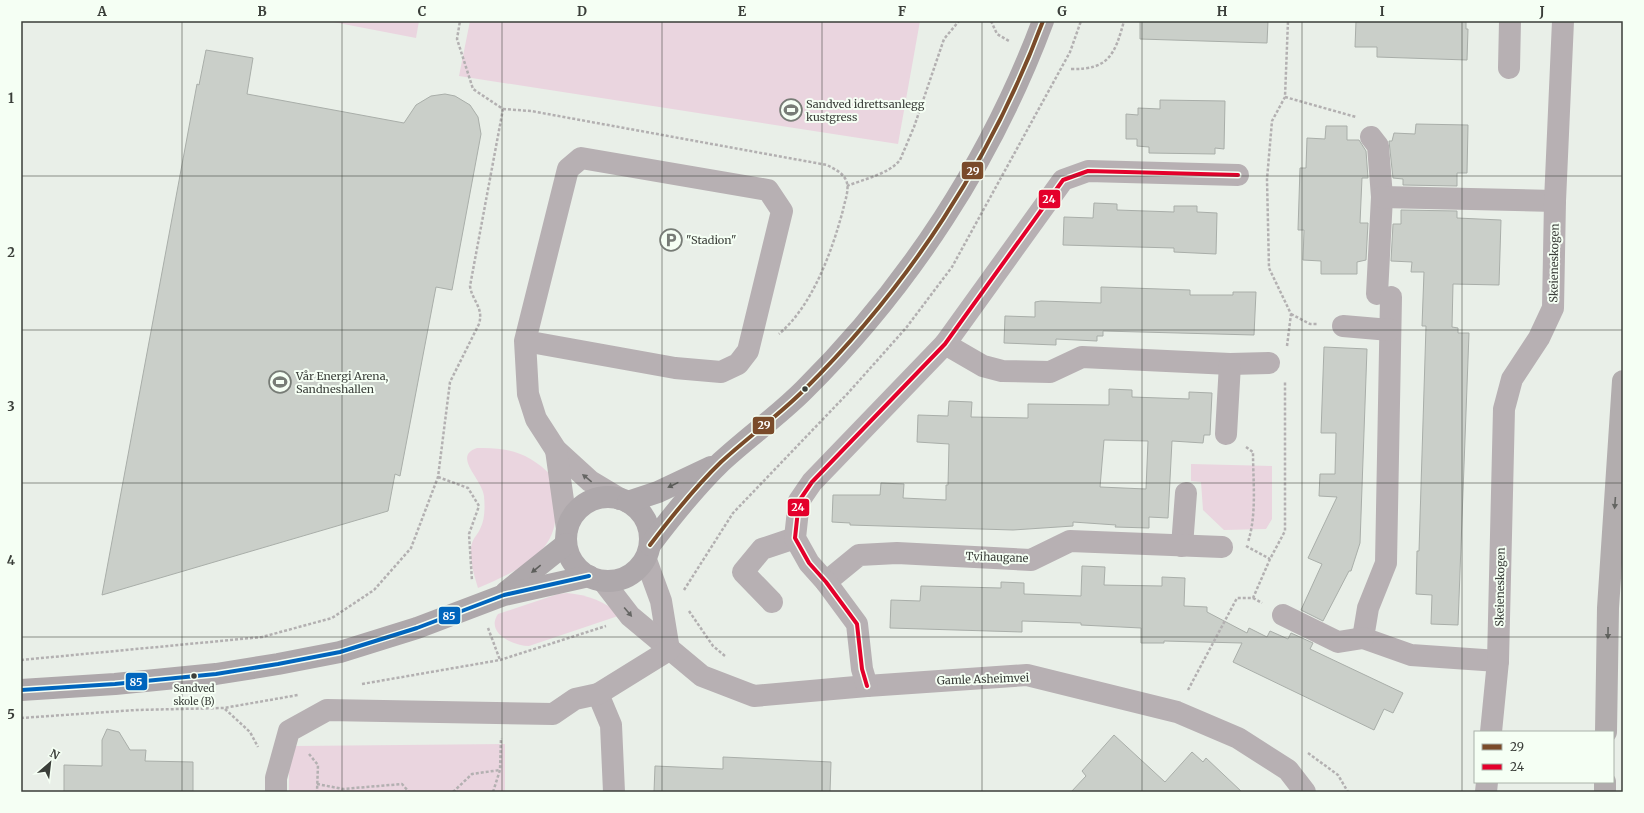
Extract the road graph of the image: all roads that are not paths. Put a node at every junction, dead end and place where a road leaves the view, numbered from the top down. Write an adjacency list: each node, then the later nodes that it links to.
1 (1043, 21): 18 (main road)
2 (1510, 21): 4 (street)
3 (1563, 21): 8 (street, Skeieneskogen)
4 (1510, 68)
5 (1372, 136): 7 (street)
6 (1238, 175): 12 (street)
7 (1382, 198): 8 (street); 10 (street)
8 (1555, 201): 33 (street, Skeieneskogen)
9 (1343, 326): 10 (street)
10 (1390, 330): 31 (street)
11 (526, 341): 11 (street); 17 (street)
12 (945, 344): 14 (street); 22 (street)
13 (1270, 363): 14 (street)
14 (1230, 364): 16 (street)
15 (1623, 381): 38 (highway, one-way to 38)
16 (1226, 434)
17 (556, 450): 20 (street, one-way to 17); 21 (street)
18 (721, 462): 20 (main road, one-way to 20); 25 (main road)
19 (1186, 493): 23 (street)
20 (624, 500): 21 (main road); 25 (main road)
21 (566, 536): 26 (main road); 28 (main road, one-way to 28)
22 (795, 538): 27 (street); 29 (street)
23 (1182, 546): 24 (street, Tvihaugane); 27 (street, Tvihaugane)
24 (1222, 547)
25 (648, 552): 26 (main road); 32 (street)
26 (596, 579): 28 (main road); 32 (street, Gamle Asheimvei, one-way to 32)
27 (826, 582): 34 (street)
28 (504, 595): 35 (main road)
29 (772, 602)
30 (1283, 615): 31 (street)
31 (1363, 638): 33 (street)
32 (669, 650): 34 (street, Gamle Asheimvei); 36 (street)
33 (1498, 661): 37 (street, Skeieneskogen)
34 (867, 686): 41 (street, Gamle Asheimvei)
35 (21, 690)
36 (598, 694): 39 (street); 40 (street)
37 (1491, 731)
38 (1606, 731)
39 (276, 785)
40 (614, 792)
41 (1305, 792)

